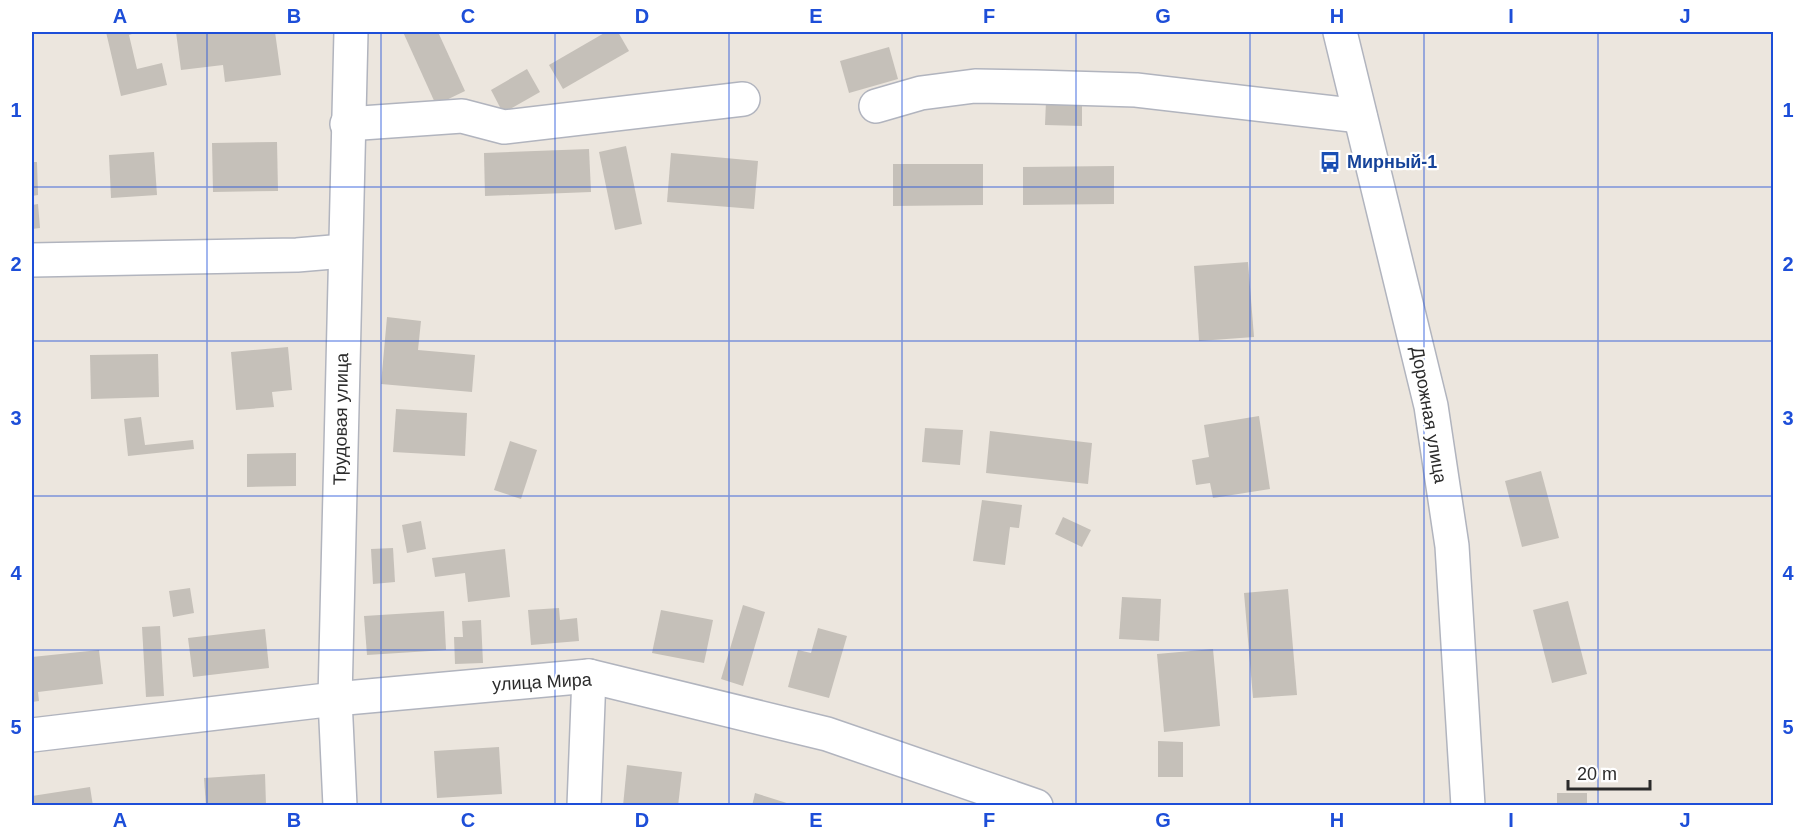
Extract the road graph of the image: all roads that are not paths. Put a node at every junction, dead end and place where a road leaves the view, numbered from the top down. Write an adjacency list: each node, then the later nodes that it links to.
1 (351, 32): 6 (street, Трудовая улица)
2 (1340, 32): 5 (street, Дорожная улица)
3 (743, 99): 6 (street)
4 (876, 106): 5 (street)
5 (1360, 116): 15 (street, Дорожная улица)
6 (347, 124): 7 (street, Трудовая улица)
7 (344, 251): 8 (street); 10 (street, Трудовая улица)
8 (32, 260)
9 (589, 676): 10 (street, улица Мира); 13 (street); 14 (street, улица Мира)
10 (335, 699): 11 (street, улица Мира); 12 (street, Трудовая улица)
11 (32, 735)
12 (340, 806)
13 (584, 806)
14 (1036, 806)
15 (1468, 806)

